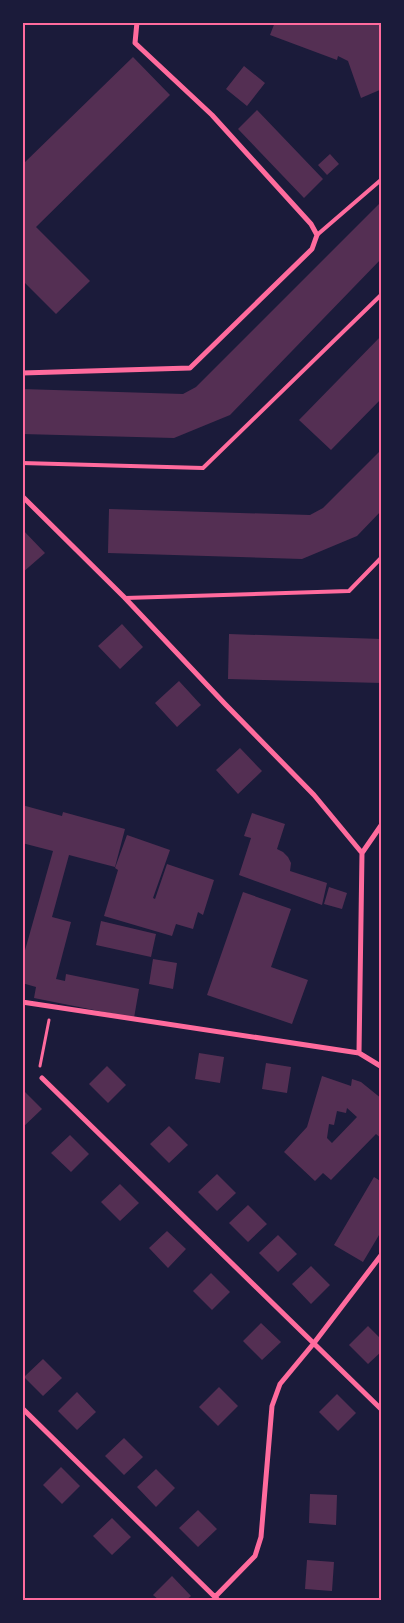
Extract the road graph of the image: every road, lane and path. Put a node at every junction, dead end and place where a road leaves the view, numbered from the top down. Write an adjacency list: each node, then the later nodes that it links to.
1 (137, 22): 3 (street)
2 (382, 179): 3 (lane)
3 (317, 235): 5 (street)
4 (382, 294): 6 (lane)
5 (22, 373)
6 (22, 463)
7 (22, 496): 9 (street)
8 (382, 557): 9 (lane)
9 (125, 598): 11 (street)
10 (382, 824): 11 (street)
11 (362, 853): 14 (street)
12 (22, 1002): 13 (street)
13 (52, 1008): 14 (street); 16 (path)
14 (359, 1053): 15 (street)
15 (382, 1067)
16 (42, 1078): 18 (street)
17 (382, 1254): 18 (street)
18 (314, 1344): 20 (street); 21 (street)
19 (22, 1408): 21 (street)
20 (382, 1410)
21 (215, 1600)

